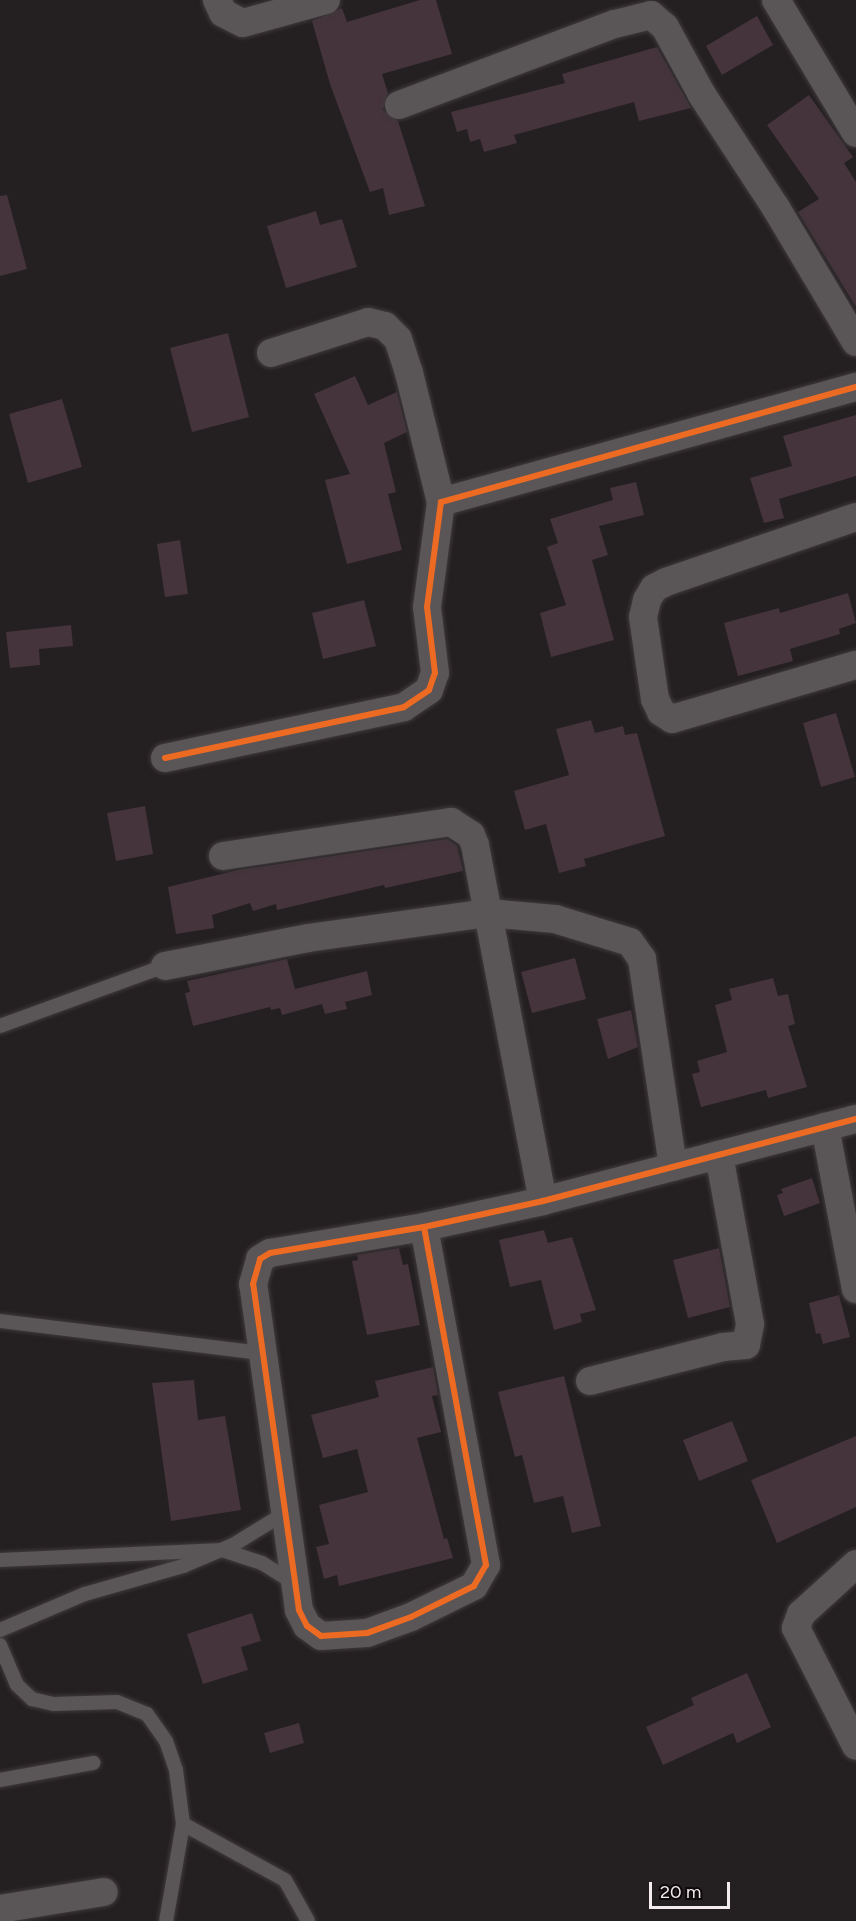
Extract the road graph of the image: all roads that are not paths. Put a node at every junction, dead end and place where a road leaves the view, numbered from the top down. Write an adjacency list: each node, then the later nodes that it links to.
1 (217, 0): 2 (street)
2 (326, 0)
3 (776, 0): 5 (street)
4 (399, 105): 6 (street)
5 (856, 133)
6 (856, 342)
7 (271, 352): 9 (street)
8 (856, 387): 9 (street)
9 (441, 502): 12 (street)
10 (856, 518): 11 (street)
11 (856, 665)
12 (165, 758)
13 (223, 856): 14 (street)
14 (488, 914): 15 (street); 20 (street); 21 (street)
15 (165, 966): 16 (lane)
16 (0, 1026)
17 (856, 1119): 18 (street)
18 (825, 1127): 19 (street); 23 (street)
19 (718, 1155): 20 (street); 26 (street)
20 (674, 1167): 21 (street)
21 (543, 1201): 22 (street)
22 (424, 1227): 25 (street); 31 (street)
23 (856, 1289)
24 (0, 1320): 25 (lane)
25 (262, 1353): 27 (street)
26 (590, 1382)
27 (285, 1512): 28 (lane); 31 (street)
28 (222, 1550): 29 (lane); 31 (lane); 32 (lane)
29 (0, 1560)
30 (856, 1564): 34 (street)
31 (295, 1584)
32 (0, 1630)
33 (0, 1646): 37 (lane)
34 (856, 1746)
35 (93, 1763): 36 (lane)
36 (0, 1780)
37 (183, 1824): 40 (lane); 41 (lane)
38 (104, 1892): 39 (street)
39 (0, 1909)
40 (166, 1921)
41 (308, 1921)

